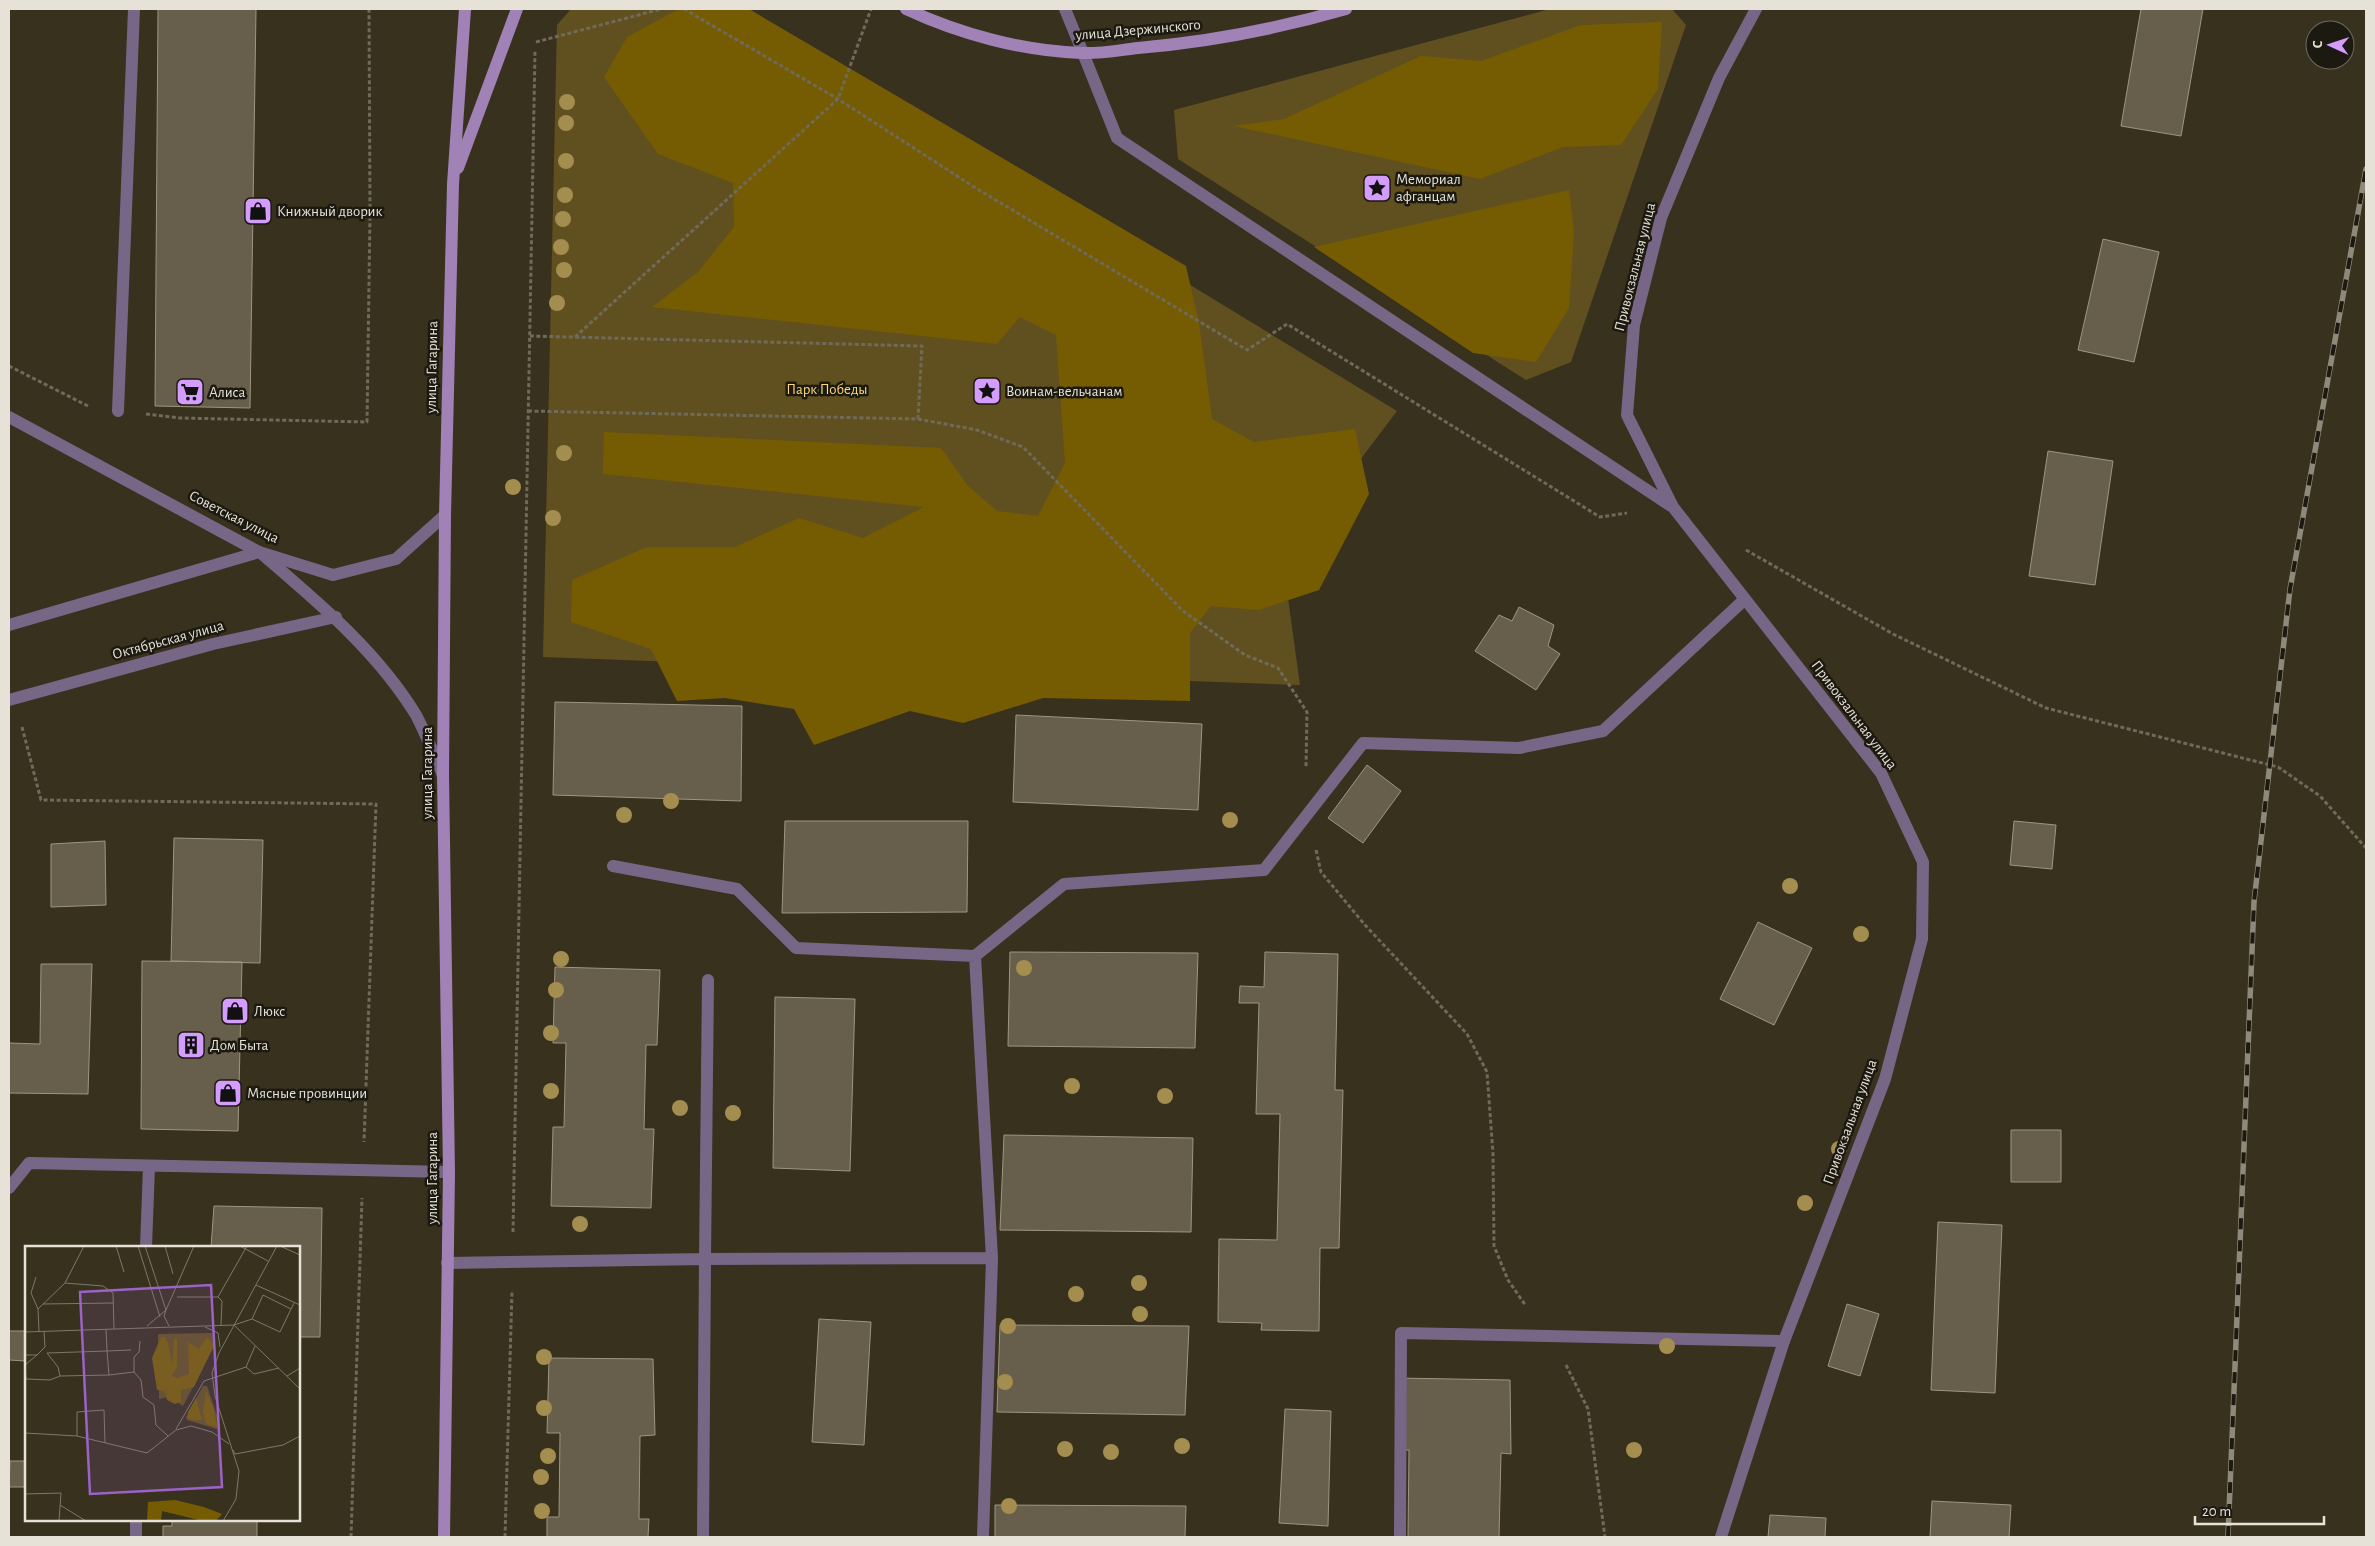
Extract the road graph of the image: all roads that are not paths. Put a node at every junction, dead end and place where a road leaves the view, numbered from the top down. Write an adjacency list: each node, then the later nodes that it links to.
1 (134, 9): 10 (street)
2 (466, 9): 9 (main road, улица Гагарина)
3 (517, 9): 9 (main road)
4 (906, 9): 8 (main road, улица Дзержинского)
5 (1065, 9): 8 (street)
6 (1346, 9): 8 (main road, улица Дзержинского)
7 (1756, 9): 12 (street, Привокзальная улица)
8 (1083, 53): 12 (street)
9 (453, 184): 13 (main road, улица Гагарина)
10 (118, 411)
11 (9, 417): 14 (street, Советская улица)
12 (1673, 507): 15 (street, Привокзальная улица)
13 (445, 515): 14 (street, Советская улица); 19 (main road, улица Гагарина)
14 (259, 552): 16 (street); 17 (street)
15 (1744, 600): 21 (street); 30 (street, Привокзальная улица)
16 (336, 617): 18 (street, Октябрьская улица); 19 (street)
17 (9, 625)
18 (12, 699)
19 (442, 775): 24 (main road, улица Гагарина)
20 (613, 866): 21 (street)
21 (975, 956): 27 (street)
22 (708, 980): 28 (street)
23 (149, 1166): 24 (street); 25 (street); 26 (street)
24 (449, 1172): 29 (main road, улица Гагарина)
25 (9, 1188)
26 (146, 1246)
27 (992, 1258): 28 (street); 35 (street)
28 (705, 1259): 29 (street); 34 (street)
29 (447, 1263): 33 (main road, улица Гагарина)
30 (1784, 1341): 36 (street); 37 (street, Привокзальная улица)
31 (136, 1521): 32 (street)
32 (136, 1537)
33 (444, 1537)
34 (703, 1537)
35 (983, 1537)
36 (1400, 1537)
37 (1721, 1537)

